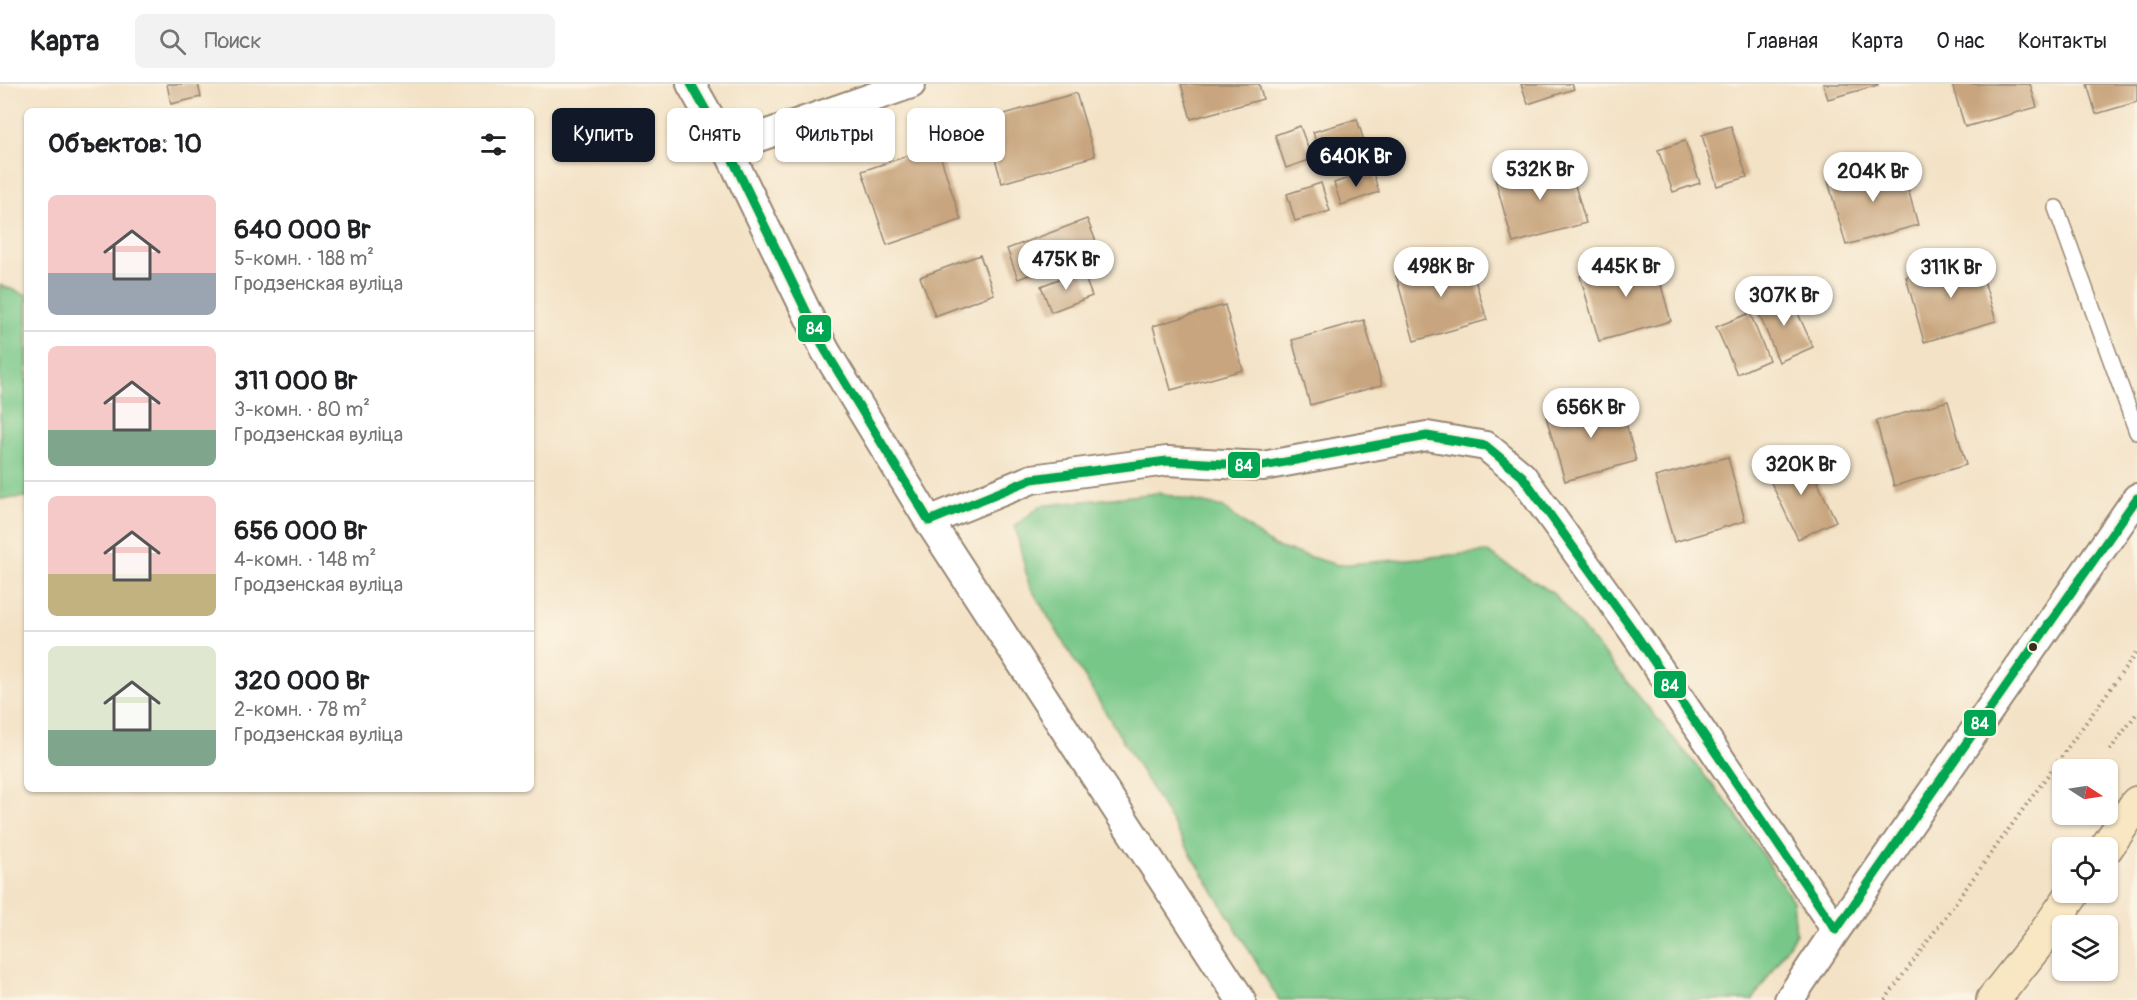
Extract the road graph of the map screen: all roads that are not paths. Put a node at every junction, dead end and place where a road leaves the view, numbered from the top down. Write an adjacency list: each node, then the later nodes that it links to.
1 (691, 84): 3 (street)
2 (911, 84): 4 (street)
3 (704, 108)
4 (763, 135)
5 (734, 162): 9 (street)
6 (2056, 208): 7 (lane)
7 (2137, 432)
8 (2137, 498): 13 (street)
9 (929, 521): 13 (street); 14 (street)
10 (2137, 803): 11 (main road)
11 (2114, 837)
12 (2066, 903): 16 (main road)
13 (1836, 930): 15 (street)
14 (1241, 1000)
15 (1789, 1000)
16 (1993, 1000)

